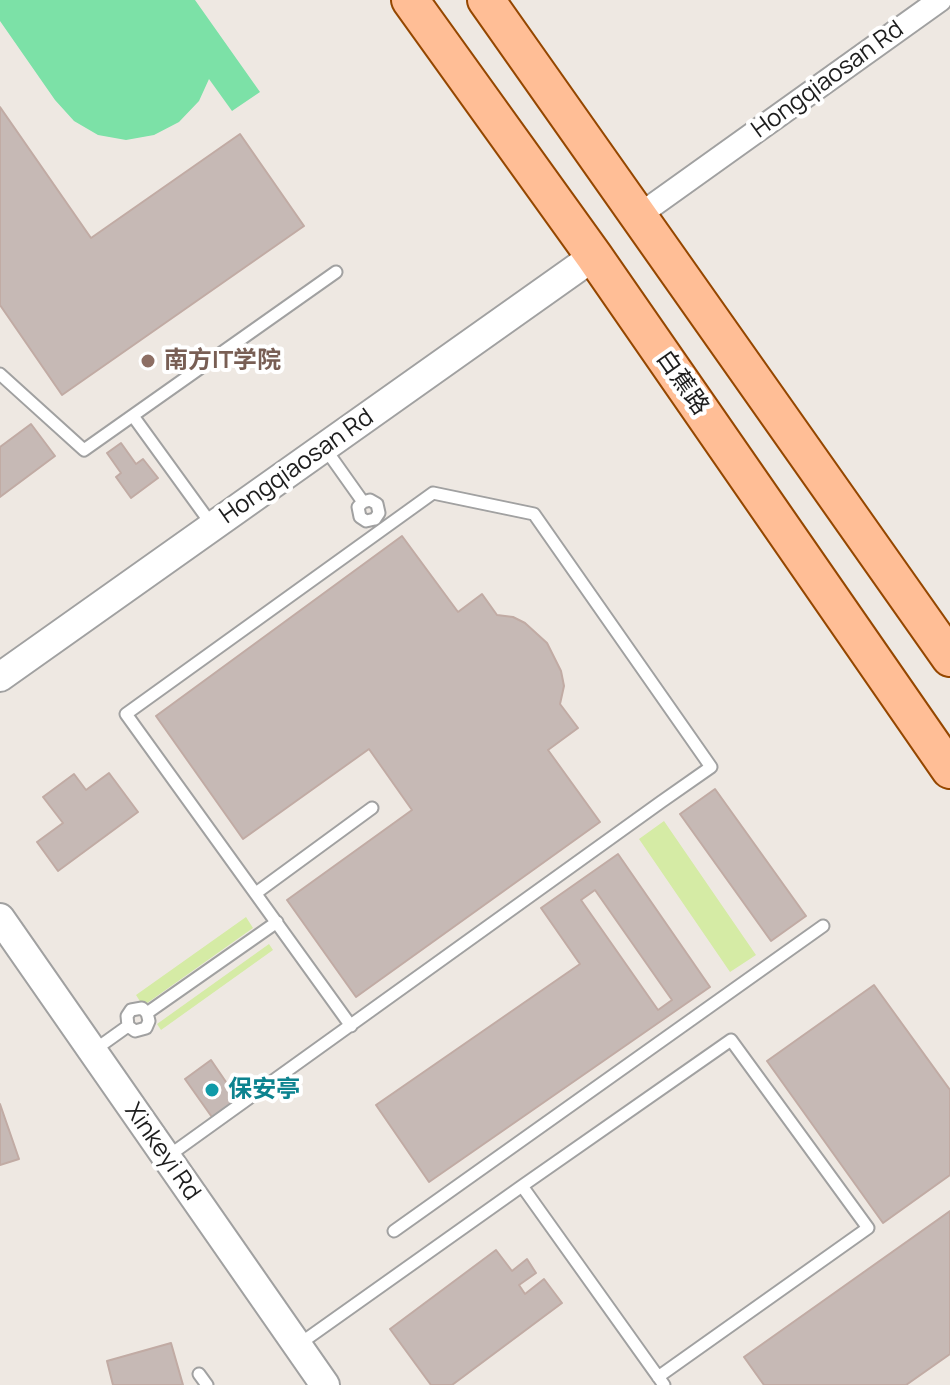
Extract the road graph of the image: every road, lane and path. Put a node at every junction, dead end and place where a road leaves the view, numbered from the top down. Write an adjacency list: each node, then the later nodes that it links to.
1 (410, 0): 5 (main road, 白蕉路)
2 (486, 0): 4 (main road)
3 (940, 0): 4 (street, Hongqiaosan Rd)
4 (638, 216): 12 (main road)
5 (594, 256): 9 (street, Hongqiaosan Rd); 14 (main road, 白蕉路)
6 (336, 272): 8 (lane)
7 (0, 374): 8 (lane)
8 (133, 416): 11 (lane)
9 (324, 447): 10 (lane); 11 (street, Hongqiaosan Rd)
10 (379, 524): 16 (lane); 20 (lane)
11 (213, 526): 13 (street, Hongqiaosan Rd)
12 (948, 652)
13 (0, 677)
14 (950, 770)
15 (372, 808): 16 (lane)
16 (256, 893): 18 (lane)
17 (0, 918): 21 (street, Xinkeyi Rd)
18 (277, 922): 20 (lane); 21 (lane)
19 (823, 926): 24 (lane)
20 (351, 1026): 22 (lane)
21 (93, 1051): 22 (street, Xinkeyi Rd)
22 (167, 1158): 25 (street, Xinkeyi Rd)
23 (522, 1186): 25 (lane); 27 (lane); 27 (lane)
24 (394, 1231)
25 (297, 1346): 29 (street, Xinkeyi Rd)
26 (199, 1374): 28 (lane)
27 (661, 1381)
28 (207, 1385)
29 (325, 1385)

